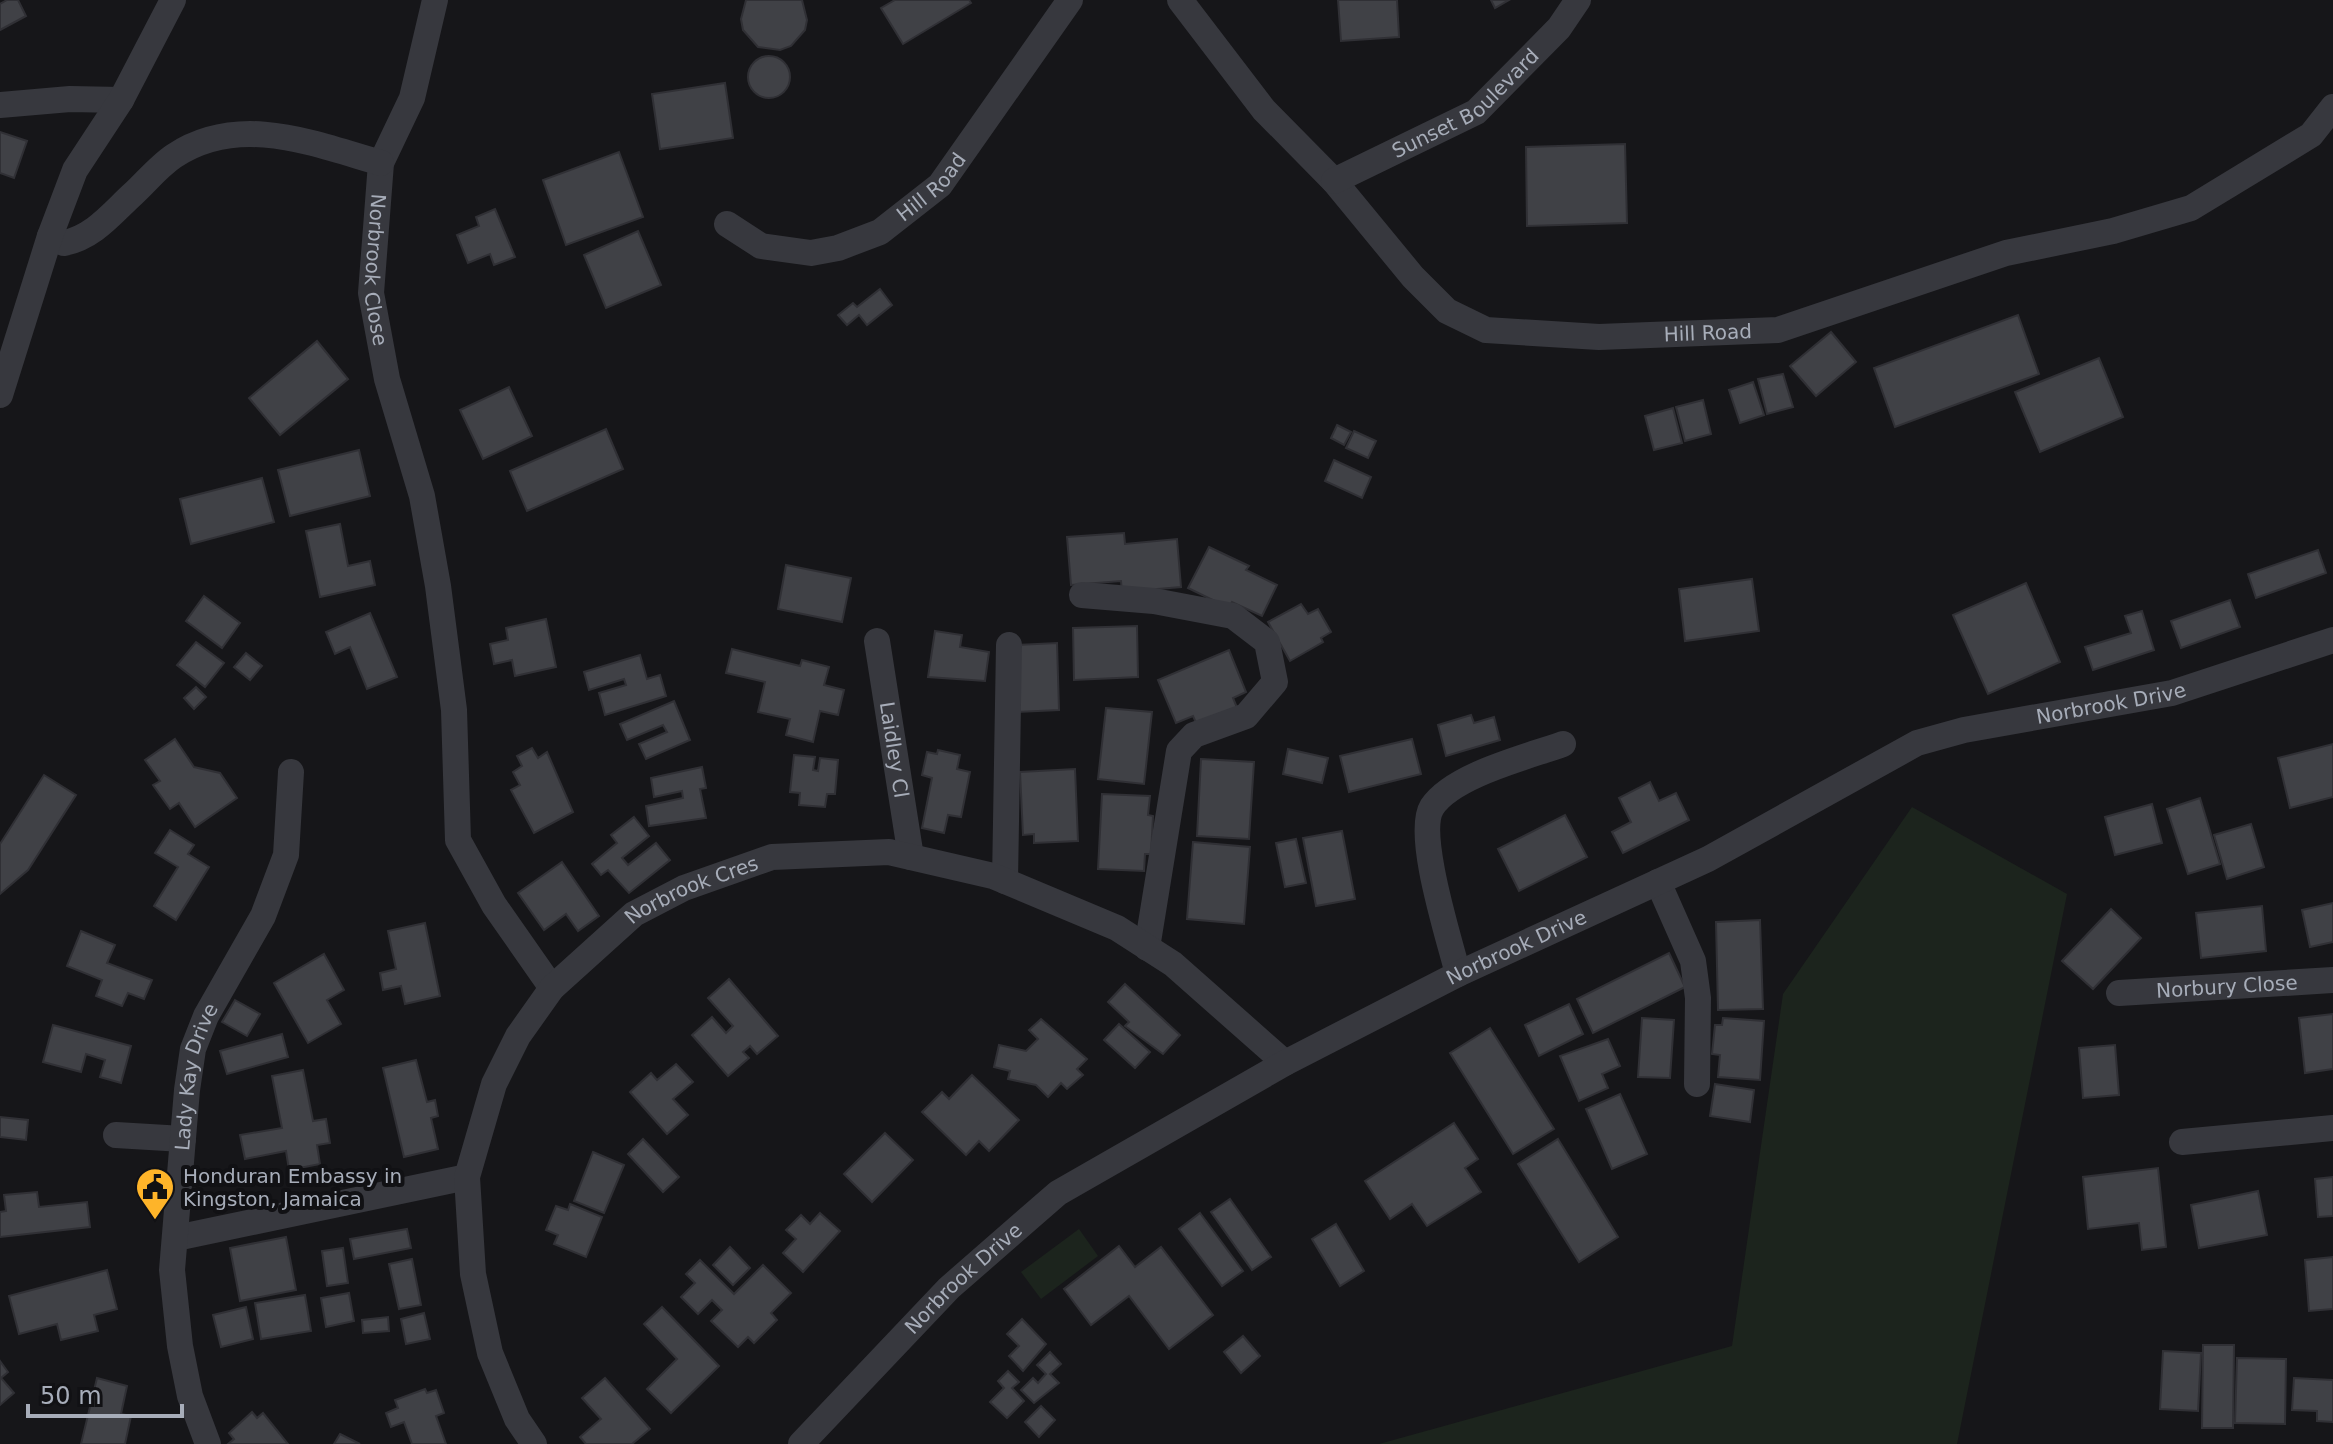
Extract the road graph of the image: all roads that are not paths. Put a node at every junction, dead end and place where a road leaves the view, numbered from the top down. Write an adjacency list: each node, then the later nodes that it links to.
1 (173, 0): 6 (street)
2 (435, 0): 9 (street)
3 (1070, 0): 11 (street, Hill Road)
4 (1180, 0): 10 (street, Hill Road)
5 (1578, 0): 10 (street, Sunset Boulevard)
6 (121, 100): 7 (street); 12 (street)
7 (0, 105)
8 (2333, 107): 10 (street, Hill Road)
9 (381, 163): 12 (street, Norbrook Close); 26 (street, Norbrook Close)
10 (1334, 181)
11 (727, 224)
12 (50, 236): 13 (street)
13 (0, 395)
14 (1082, 595): 23 (street)
15 (2333, 640): 22 (street, Norbrook Drive)
16 (877, 641): 20 (street, Laidley Cl)
17 (1009, 645): 21 (street)
18 (1563, 744): 24 (street)
19 (291, 772): 32 (street, Lady Kay Drive)
20 (911, 857): 21 (street, Norbrook Cres); 26 (street, Norbrook Cres)
21 (1005, 881): 23 (street, Norbrook Cres)
22 (1658, 882): 24 (street, Norbrook Drive); 29 (street)
23 (1147, 948): 28 (street, Norbrook Cres)
24 (1458, 974): 28 (street, Norbrook Drive)
25 (2333, 980): 27 (street, Norbury Close)
26 (552, 988): 34 (street, Norbrook Cres)
27 (2119, 993)
28 (1285, 1063): 38 (street, Norbrook Drive)
29 (1697, 1084)
30 (2333, 1128): 33 (street)
31 (116, 1135): 32 (street)
32 (183, 1139): 35 (street, Lady Kay Drive)
33 (2182, 1142)
34 (467, 1177): 35 (street); 37 (street, Norbrook Cres)
35 (176, 1238): 36 (street, Lady Kay Drive)
36 (208, 1444)
37 (534, 1444)
38 (801, 1444)

